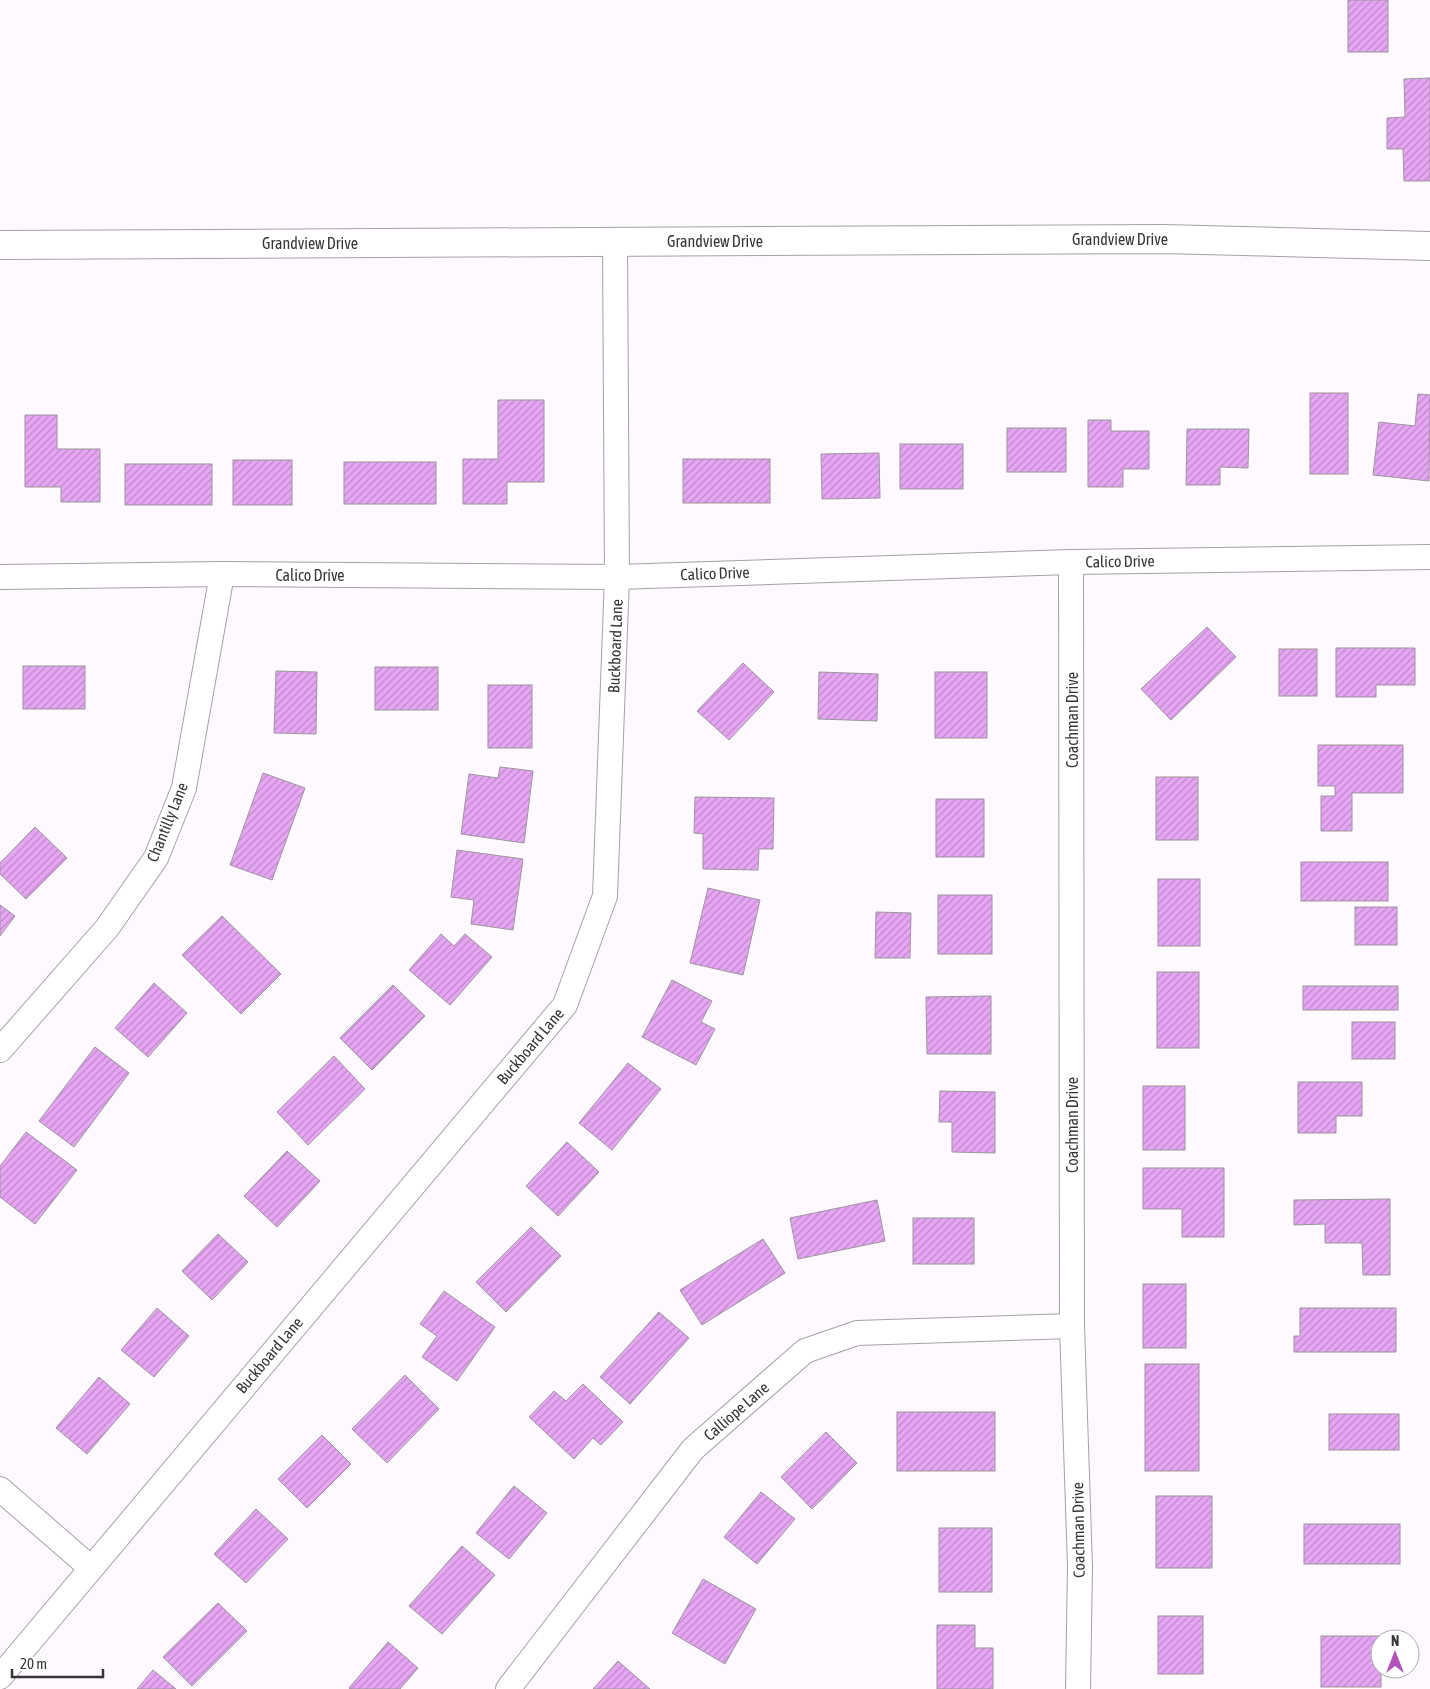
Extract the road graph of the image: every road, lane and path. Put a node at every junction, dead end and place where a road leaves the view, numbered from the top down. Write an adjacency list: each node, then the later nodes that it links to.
1 (615, 242): 2 (street, Grandview Drive); 3 (street, Grandview Drive); 8 (street, Buckboard Lane)
2 (0, 245)
3 (1430, 246)
4 (1430, 557): 5 (street, Calico Drive)
5 (1072, 562): 8 (street, Calico Drive); 10 (street, Coachman Drive)
6 (222, 574): 7 (street, Calico Drive); 8 (street, Calico Drive); 9 (street, Chantilly Lane)
7 (0, 577)
8 (617, 577): 12 (street, Buckboard Lane)
9 (0, 1050)
10 (1072, 1326): 14 (street, Calliope Lane); 15 (street, Coachman Drive)
11 (0, 1489): 12 (street)
12 (90, 1568): 13 (street, Buckboard Lane)
13 (0, 1677)
14 (508, 1689)
15 (1078, 1689)

